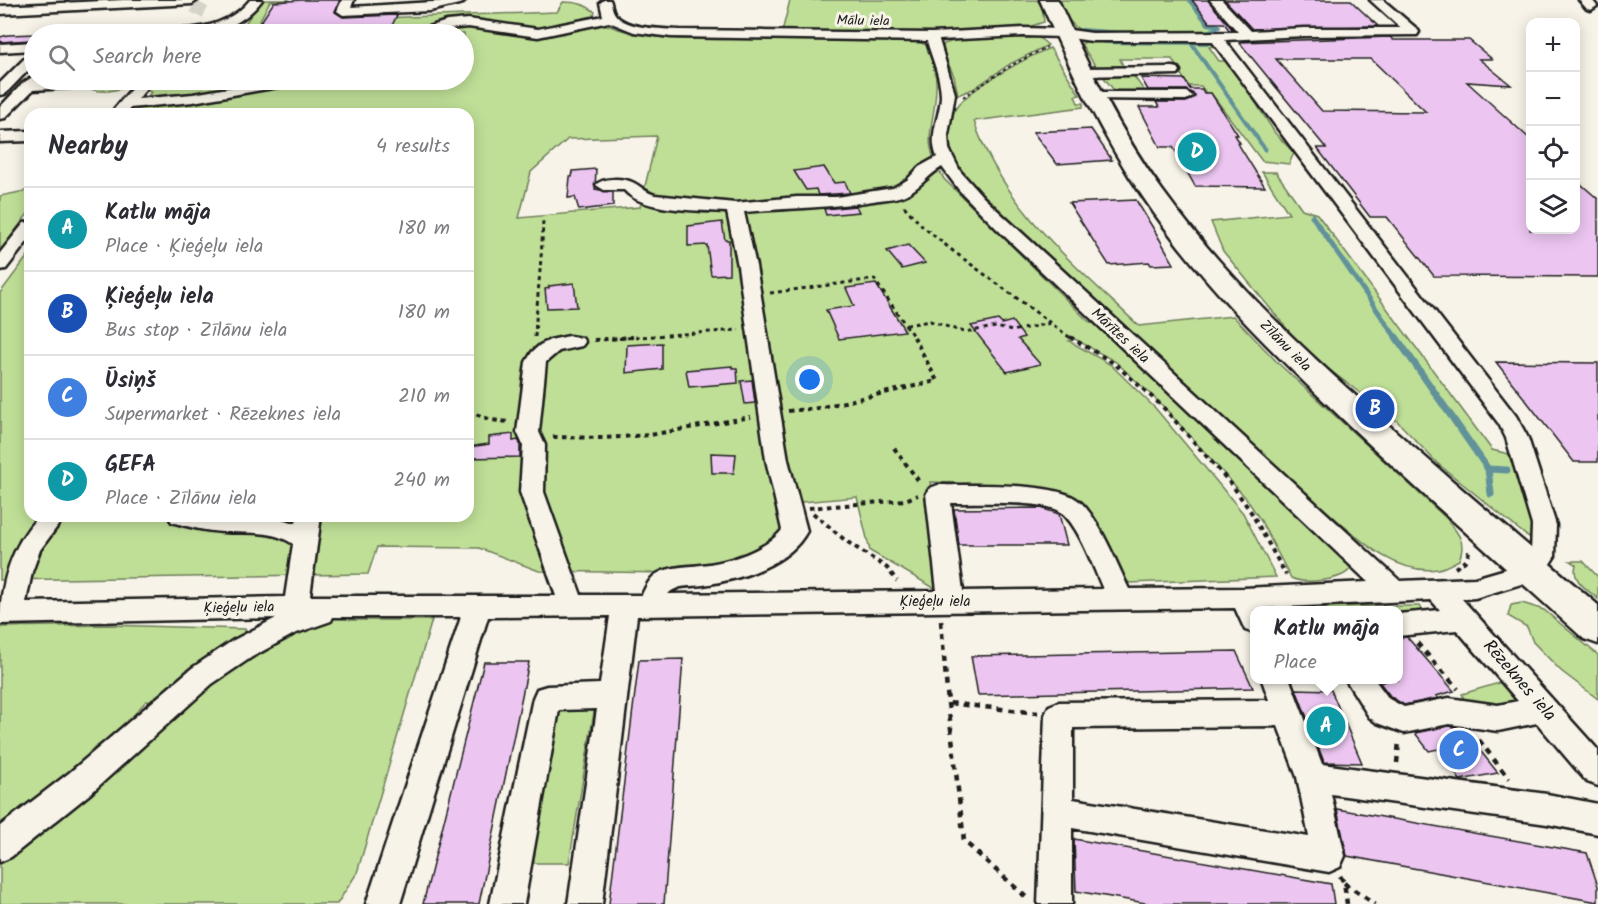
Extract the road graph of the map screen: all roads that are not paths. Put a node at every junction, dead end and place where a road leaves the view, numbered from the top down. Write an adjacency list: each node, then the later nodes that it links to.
1 (256, 0): 12 (street)
2 (348, 0): 3 (street)
3 (459, 0)
4 (1049, 0): 17 (highway, Zīlānu iela)
5 (1216, 0): 14 (street)
6 (1376, 0): 14 (street, Mālu iela)
7 (605, 1): 10 (street)
8 (198, 5): 9 (street); 11 (street)
9 (0, 9)
10 (611, 18): 13 (street); 15 (street, Mālu iela)
11 (187, 24)
12 (224, 24)
13 (458, 24)
14 (1248, 35): 16 (street, Mālu iela)
15 (932, 37): 17 (street, Mālu iela); 33 (street)
16 (1216, 37): 17 (street, Mālu iela); 42 (street)
17 (1057, 39): 22 (highway, Zīlānu iela)
18 (24, 47): 19 (street)
19 (0, 48)
20 (24, 67): 26 (street)
21 (1173, 71): 22 (street)
22 (1088, 84): 27 (street); 42 (highway, Zīlānu iela)
23 (24, 90): 30 (street)
24 (138, 90): 28 (street)
25 (242, 90): 29 (street)
26 (0, 91)
27 (1186, 96)
28 (123, 108)
29 (129, 108)
30 (0, 115)
31 (0, 136): 32 (street)
32 (24, 136)
33 (945, 159): 35 (street); 44 (street, Mārītes iela)
34 (603, 185): 35 (street)
35 (735, 208): 48 (street)
36 (24, 235): 37 (street)
37 (0, 265)
38 (575, 342): 49 (street)
39 (48, 522): 54 (street)
40 (214, 522): 41 (street)
41 (307, 528): 52 (street)
42 (1532, 571): 43 (street, Ķieģeļu iela); 57 (highway, Zīlānu iela)
43 (1439, 591): 44 (street, Ķieģeļu iela); 55 (street, Rēzeknes iela)
44 (1395, 592): 45 (street, Ķieģeļu iela)
45 (1244, 598): 46 (street, Ķieģeļu iela); 53 (street)
46 (1121, 599): 47 (street, Ķieģeļu iela); 47 (street)
47 (945, 602): 48 (street, Ķieģeļu iela)
48 (638, 604): 49 (street, Ķieģeļu iela); 60 (street)
49 (572, 605): 51 (street, Ķieģeļu iela)
50 (348, 606): 51 (street, Ķieģeļu iela); 52 (street, Ķieģeļu iela); 67 (street)
51 (478, 606): 68 (street)
52 (296, 607): 54 (street, Ķieģeļu iela)
53 (1250, 612)
54 (6, 613)
55 (1464, 618): 56 (street); 61 (street, Rēzeknes iela)
56 (1403, 624)
57 (1598, 628)
58 (1277, 684): 62 (street)
59 (1363, 684): 61 (street)
60 (612, 696): 69 (street); 70 (street)
61 (1543, 709): 63 (street, Rēzeknes iela)
62 (1288, 713): 64 (street); 65 (street)
63 (1598, 772)
64 (1312, 777): 65 (street); 66 (street)
65 (1057, 812): 71 (street)
66 (1598, 819)
67 (0, 846)
68 (383, 904)
69 (507, 904)
70 (585, 904)
71 (1055, 904)

